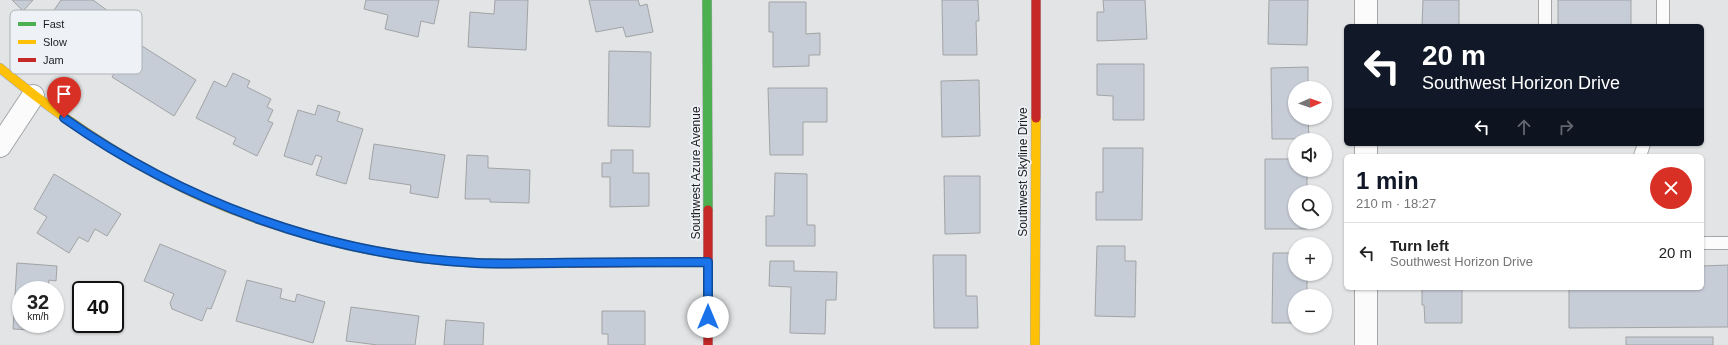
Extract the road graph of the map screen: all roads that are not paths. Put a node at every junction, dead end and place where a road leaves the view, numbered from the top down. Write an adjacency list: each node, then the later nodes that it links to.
1 (707, 0): 14 (street, Southwest Azure Avenue)
2 (1036, 0): 17 (street, Southwest Skyline Drive)
3 (1366, 0): 6 (street)
4 (1545, 0): 7 (lane)
5 (1663, 0): 8 (lane)
6 (1366, 24)
7 (1545, 24)
8 (1663, 24)
9 (0, 68): 10 (street)
10 (33, 96): 11 (street); 14 (street)
11 (0, 146)
12 (1704, 243): 13 (lane)
13 (1728, 243)
14 (708, 262): 16 (street, Southwest Azure Avenue)
15 (1366, 290): 18 (street)
16 (708, 345)
17 (1035, 345)
18 (1366, 345)

